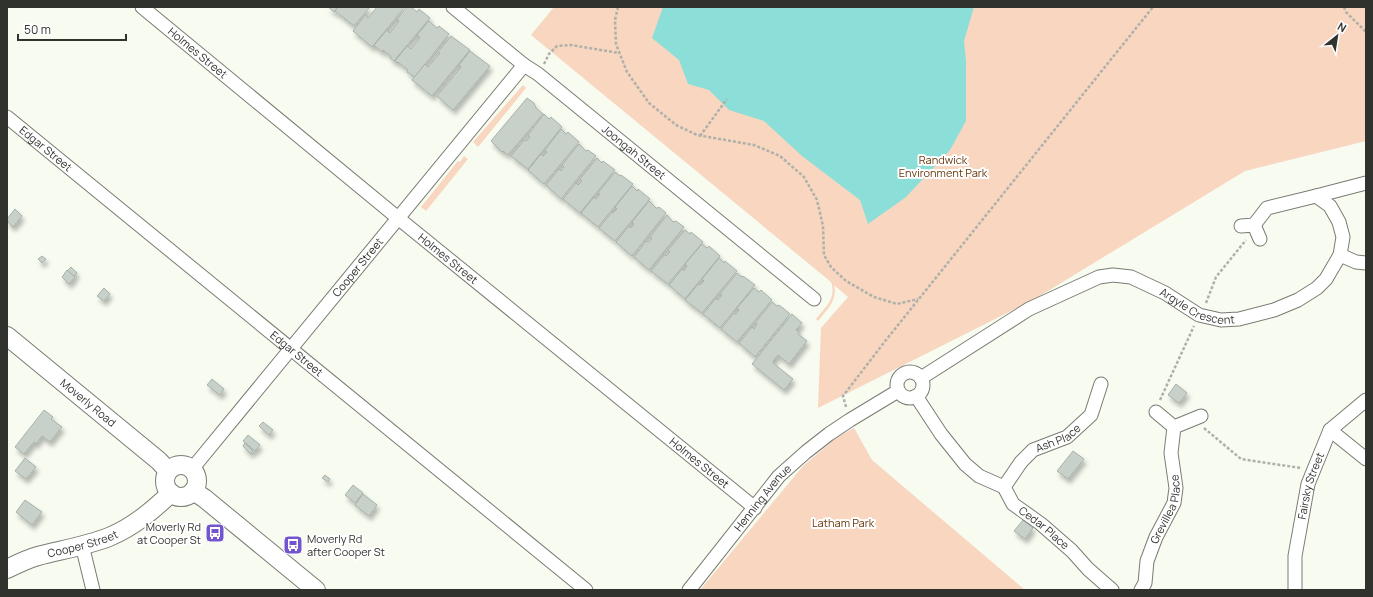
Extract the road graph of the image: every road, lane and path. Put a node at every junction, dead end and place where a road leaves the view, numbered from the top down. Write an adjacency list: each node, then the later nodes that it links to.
1 (142, 7): 15 (street, Holmes Street)
2 (453, 7): 8 (street, Joongah Street)
3 (618, 7): 7 (path)
4 (1153, 7): 21 (path)
5 (1344, 7): 6 (path)
6 (1366, 32)
7 (619, 53): 9 (path); 12 (path)
8 (524, 64): 9 (street, Joongah Street); 15 (street, Cooper Street)
9 (538, 74): 20 (street, Joongah Street)
10 (727, 99): 12 (path)
11 (7, 117): 24 (street, Edgar Street)
12 (700, 136): 21 (path)
13 (1366, 183): 14 (street)
14 (1316, 196): 17 (street); 18 (street, Argyle Crescent)
15 (398, 218): 24 (street, Cooper Street); 42 (street, Holmes Street)
16 (1241, 226): 17 (street)
17 (1257, 231): 22 (path)
18 (1340, 255): 19 (street); 22 (street, Argyle Crescent)
19 (1366, 263)
20 (814, 299)
21 (919, 299): 32 (path)
22 (1202, 310): 25 (street, Argyle Crescent); 30 (path)
23 (7, 336): 38 (street, Moverly Road)
24 (290, 349): 36 (street, Cooper Street); 47 (street, Edgar Street)
25 (921, 378): 27 (street); 28 (street)
26 (1101, 384): 39 (street, Ash Place)
27 (898, 391): 28 (street); 32 (street)
28 (916, 396): 39 (street)
29 (1366, 400): 34 (street, Fairsky Street)
30 (1156, 412): 33 (street)
31 (1197, 418): 33 (street); 37 (path)
32 (850, 420): 42 (street, Henning Avenue)
33 (1174, 427): 50 (street, Grevillea Place)
34 (1330, 430): 35 (street); 37 (street, Fairsky Street)
35 (1366, 459)
36 (192, 470): 38 (street); 40 (street)
37 (1314, 470): 51 (street, Fairsky Street)
38 (168, 471): 41 (street)
39 (1004, 487): 49 (street, Cedar Place)
40 (193, 491): 41 (street); 46 (street)
41 (170, 493): 43 (street, Cooper Street)
42 (755, 508): 48 (street, Henning Avenue)
43 (82, 545): 44 (street, Cooper Street); 45 (street)
44 (7, 569)
45 (93, 590)
46 (316, 590)
47 (586, 590)
48 (689, 590)
49 (1112, 590)
50 (1141, 590)
51 (1294, 590)

